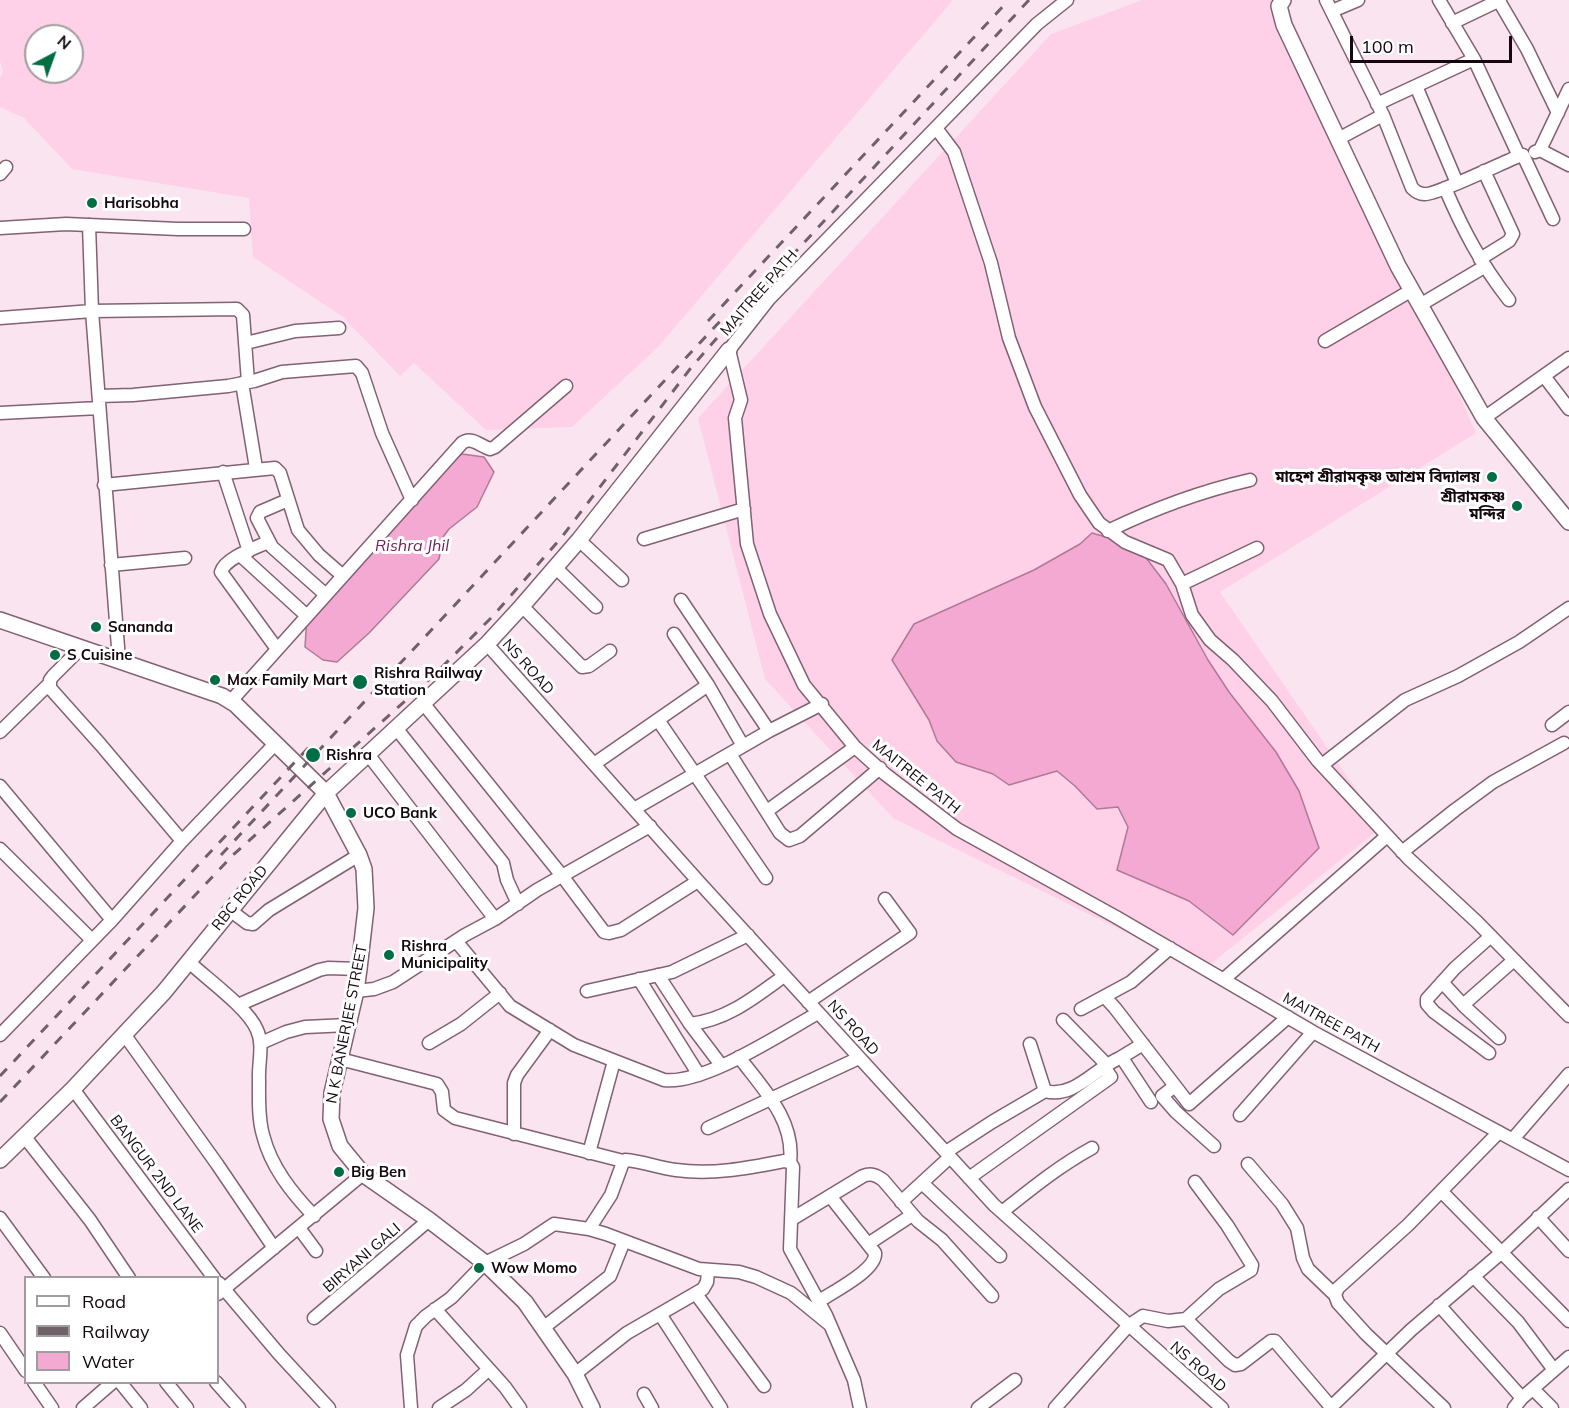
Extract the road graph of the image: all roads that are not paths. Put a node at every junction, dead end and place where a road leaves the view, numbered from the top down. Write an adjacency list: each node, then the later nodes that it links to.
1 (1067, 0): 13 (street, MAITREE PATH)
2 (1283, 0): 14 (street)
3 (1358, 0): 6 (street)
4 (1439, 0): 7 (street)
5 (1500, 0): 7 (street); 12 (street)
6 (1329, 6): 11 (street)
7 (1452, 23): 8 (street)
8 (1474, 59): 9 (street); 16 (street)
9 (1416, 86): 11 (street); 19 (street)
10 (1569, 89): 12 (street)
11 (1380, 109): 14 (street); 19 (street)
12 (1558, 113): 15 (street)
13 (936, 128): 33 (street, MAITREE PATH); 50 (street)
14 (1338, 139): 25 (street)
15 (1540, 150): 16 (street); 17 (street)
16 (1521, 155): 18 (street); 20 (street)
17 (1569, 165)
18 (1484, 171): 19 (street); 24 (street)
19 (1451, 185): 24 (street)
20 (1553, 219)
21 (89, 225): 22 (street); 23 (street); 28 (street)
22 (0, 228)
23 (244, 229)
24 (1482, 263): 26 (street); 27 (street)
25 (1412, 290): 27 (street); 31 (street)
26 (1509, 300)
27 (1420, 305): 41 (street)
28 (92, 311): 29 (street); 32 (street); 38 (street)
29 (0, 318)
30 (339, 328): 32 (street)
31 (1325, 341)
32 (246, 343): 36 (street)
33 (729, 350): 48 (street, MAITREE PATH); 52 (street, RBC ROAD)
34 (1569, 358): 35 (street)
35 (1544, 376): 39 (street); 41 (street)
36 (245, 383): 38 (street); 42 (street); 47 (street)
37 (566, 386): 47 (street)
38 (99, 402): 40 (street); 45 (street)
39 (1569, 409)
40 (0, 413)
41 (1484, 418): 49 (street)
42 (256, 468): 43 (street); 46 (street)
43 (223, 472): 45 (street); 55 (street)
44 (1250, 480): 50 (street)
45 (104, 485): 57 (street)
46 (288, 500): 53 (street); 59 (street)
47 (412, 500): 59 (street)
48 (744, 509): 51 (street); 79 (street, MAITREE PATH)
49 (1568, 518)
50 (1108, 531): 61 (street)
51 (644, 539)
52 (579, 540): 58 (street, RBC ROAD); 60 (street)
53 (268, 542): 55 (street); 62 (street)
54 (1257, 548): 61 (street)
55 (244, 553): 67 (street); 72 (street)
56 (185, 558): 57 (street)
57 (111, 565): 74 (street)
58 (555, 567): 64 (street, RBC ROAD); 65 (street)
59 (343, 576): 62 (street)
60 (622, 580)
61 (1182, 584): 93 (street)
62 (326, 595): 67 (street)
63 (681, 600): 84 (street)
64 (522, 606): 70 (street, RBC ROAD); 73 (street)
65 (596, 607)
66 (1569, 608): 93 (street)
67 (308, 616): 72 (street)
68 (0, 620): 71 (street)
69 (674, 634): 76 (street)
70 (487, 644): 78 (street, RBC ROAD); 92 (street, NS ROAD)
71 (82, 647): 74 (street); 75 (street)
72 (277, 650): 77 (street)
73 (610, 651)
74 (119, 660): 77 (street)
75 (50, 684): 85 (street); 102 (street)
76 (708, 685): 81 (street); 88 (street)
77 (231, 701): 87 (street, N K BANERJEE STREET)
78 (423, 704): 83 (street, RBC ROAD); 106 (street)
79 (822, 704): 84 (street); 89 (street, MAITREE PATH)
80 (1569, 712): 82 (street)
81 (658, 720): 92 (street); 95 (street)
82 (1552, 725)
83 (396, 728): 90 (street, RBC ROAD); 110 (street)
84 (769, 731): 88 (street)
85 (0, 732)
86 (1564, 743): 104 (street)
87 (275, 744): 97 (street, N K BANERJEE STREET); 102 (street)
88 (744, 746): 91 (street)
89 (855, 747): 94 (street, MAITREE PATH); 99 (street)
90 (367, 753): 97 (street, RBC ROAD); 112 (street)
91 (730, 754): 95 (street); 99 (street)
92 (594, 764): 98 (street, NS ROAD)
93 (1322, 765): 101 (street)
94 (880, 768): 99 (street); 118 (street, MAITREE PATH)
95 (694, 774): 98 (street); 107 (street)
96 (0, 786): 113 (street)
97 (326, 793): 105 (street, N K BANERJEE STREET); 111 (street, RBC ROAD)
98 (634, 809): 100 (street, NS ROAD)
99 (766, 811)
100 (650, 826): 106 (street); 108 (street, NS ROAD)
101 (1387, 836): 104 (street); 125 (street)
102 (182, 841): 113 (street)
103 (0, 849): 116 (street)
104 (1402, 852): 115 (street)
105 (359, 855): 111 (street); 121 (street, N K BANERJEE STREET)
106 (563, 877): 108 (street); 110 (street)
107 (766, 878)
108 (698, 881): 114 (street, NS ROAD)
109 (885, 899): 131 (street)
110 (518, 904): 112 (street)
111 (231, 911): 120 (street, RBC ROAD)
112 (495, 919): 117 (street)
113 (112, 920): 116 (street)
114 (748, 935): 122 (street); 123 (street, NS ROAD)
115 (1491, 936): 119 (street); 126 (street)
116 (92, 940): 144 (street)
117 (456, 941): 127 (street); 129 (street)
118 (1170, 948): 125 (street, MAITREE PATH); 130 (street)
119 (1514, 960): 133 (street); 136 (street)
120 (189, 962): 132 (street); 143 (street, RBC ROAD)
121 (359, 969): 127 (street, N K BANERJEE STREET); 132 (street)
122 (658, 975): 124 (street); 139 (street)
123 (784, 976): 131 (street, NS ROAD); 139 (street)
124 (639, 979): 128 (street); 159 (street)
125 (1224, 979): 137 (street, MAITREE PATH)
126 (1442, 982): 133 (street); 150 (street)
127 (356, 991): 140 (street, N K BANERJEE STREET)
128 (587, 991)
129 (500, 993): 141 (street); 147 (street)
130 (1105, 997): 134 (street); 149 (street)
131 (808, 1002): 135 (street, NS ROAD)
132 (238, 1005): 146 (street)
133 (1463, 1005): 145 (street)
134 (1082, 1009)
135 (818, 1013): 151 (street); 152 (street, NS ROAD)
136 (1569, 1016)
137 (1288, 1017): 142 (street, MAITREE PATH); 160 (street)
138 (1063, 1020): 157 (street)
139 (690, 1024): 156 (street)
140 (348, 1025): 146 (street); 154 (street, N K BANERJEE STREET)
141 (550, 1030): 155 (street); 168 (street)
142 (1313, 1032): 165 (street); 167 (street, MAITREE PATH)
143 (124, 1034): 161 (street, RBC ROAD); 199 (street)
144 (0, 1035)
145 (1498, 1038)
146 (261, 1043): 190 (street)
147 (429, 1043)
148 (1030, 1044): 162 (street)
149 (1143, 1044): 153 (street); 160 (street)
150 (1489, 1053)
151 (740, 1057): 156 (street); 163 (street)
152 (859, 1058): 163 (street); 174 (street, NS ROAD)
153 (1119, 1058): 157 (street); 164 (street)
154 (340, 1059): 168 (street); 180 (street, N K BANERJEE STREET)
155 (614, 1061): 159 (street); 173 (street)
156 (721, 1065): 159 (street)
157 (1106, 1066): 162 (street); 181 (street)
158 (1569, 1074): 170 (street)
159 (699, 1075)
160 (1175, 1086): 171 (street)
161 (74, 1089): 169 (street, RBC ROAD); 208 (street, BANGUR 2ND LANE)
162 (1045, 1091): 174 (street)
163 (770, 1099): 166 (street); 177 (street)
164 (1151, 1102)
165 (1240, 1115)
166 (708, 1128)
167 (1499, 1132): 170 (street, MAITREE PATH); 184 (street)
168 (514, 1134): 173 (street)
169 (24, 1136): 175 (street, RBC ROAD); 207 (street)
170 (1513, 1139): 179 (street, MAITREE PATH)
171 (1214, 1146)
172 (1092, 1148): 188 (street)
173 (589, 1153): 176 (street)
174 (948, 1154): 181 (street, NS ROAD); 183 (street)
175 (0, 1160)
176 (623, 1161): 177 (street); 196 (street)
177 (790, 1162): 194 (street)
178 (1248, 1164): 212 (street)
179 (1569, 1170)
180 (363, 1174): 190 (street); 193 (street, N K BANERJEE STREET)
181 (969, 1178): 188 (street, NS ROAD)
182 (1195, 1182): 219 (street)
183 (922, 1183): 187 (street); 203 (street)
184 (1441, 1191): 202 (street); 212 (street)
185 (1567, 1195): 191 (street)
186 (830, 1197): 187 (street); 194 (street); 198 (street)
187 (901, 1202): 189 (street)
188 (1002, 1212): 222 (street, NS ROAD)
189 (912, 1215): 198 (street); 213 (street)
190 (314, 1216): 195 (street)
191 (1538, 1217): 201 (street); 202 (street)
192 (0, 1218): 206 (street)
193 (429, 1220): 204 (street, N K BANERJEE STREET); 218 (street, BIRYANI GALI)
194 (792, 1220): 214 (street)
195 (299, 1228): 199 (street); 200 (street)
196 (590, 1229): 197 (street); 204 (street)
197 (624, 1241): 205 (street); 223 (street)
198 (867, 1244): 214 (street)
199 (274, 1248): 210 (street)
200 (316, 1251)
201 (1569, 1251)
202 (1501, 1253): 209 (street); 220 (street)
203 (999, 1256)
204 (485, 1263): 216 (street); 223 (street, N K BANERJEE STREET)
205 (708, 1271): 211 (street); 221 (street)
206 (43, 1276)
207 (128, 1276)
208 (213, 1276)
209 (1473, 1276): 215 (street); 229 (street)
210 (220, 1289): 247 (street)
211 (696, 1294): 217 (street); 237 (street)
212 (1335, 1295): 225 (street)
213 (992, 1296)
214 (819, 1301): 221 (street)
215 (1439, 1305): 225 (street); 240 (street)
216 (435, 1309): 228 (street); 248 (street)
217 (660, 1314): 230 (street); 253 (street)
218 (314, 1318)
219 (1186, 1319): 222 (street); 241 (street)
220 (1569, 1321)
221 (829, 1324): 254 (street)
222 (1128, 1326): 256 (street); 257 (street, NS ROAD)
223 (543, 1328): 230 (street, N K BANERJEE STREET)
224 (0, 1333): 227 (street)
225 (1387, 1353): 241 (street); 258 (street)
226 (1569, 1357): 229 (street)
227 (24, 1368)
228 (489, 1369): 249 (street); 250 (street)
229 (1554, 1370): 238 (street)
230 (575, 1374): 251 (street, N K BANERJEE STREET)
231 (1015, 1380): 255 (street)
232 (35, 1384): 242 (street)
233 (112, 1384): 243 (street)
234 (121, 1384): 244 (street)
235 (167, 1384): 245 (street)
236 (217, 1384): 246 (street)
237 (764, 1386)
238 (1533, 1389): 240 (street); 259 (street)
239 (644, 1394): 252 (street)
240 (1518, 1403)
241 (1330, 1407)
242 (52, 1408)
243 (83, 1408)
244 (141, 1408)
245 (187, 1408)
246 (240, 1408)
247 (330, 1408)
248 (411, 1408)
249 (439, 1408)
250 (520, 1408)
251 (591, 1408)
252 (652, 1408)
253 (721, 1408)
254 (860, 1408)
255 (978, 1408)
256 (1055, 1408)
257 (1222, 1408)
258 (1444, 1408)
259 (1552, 1408)

